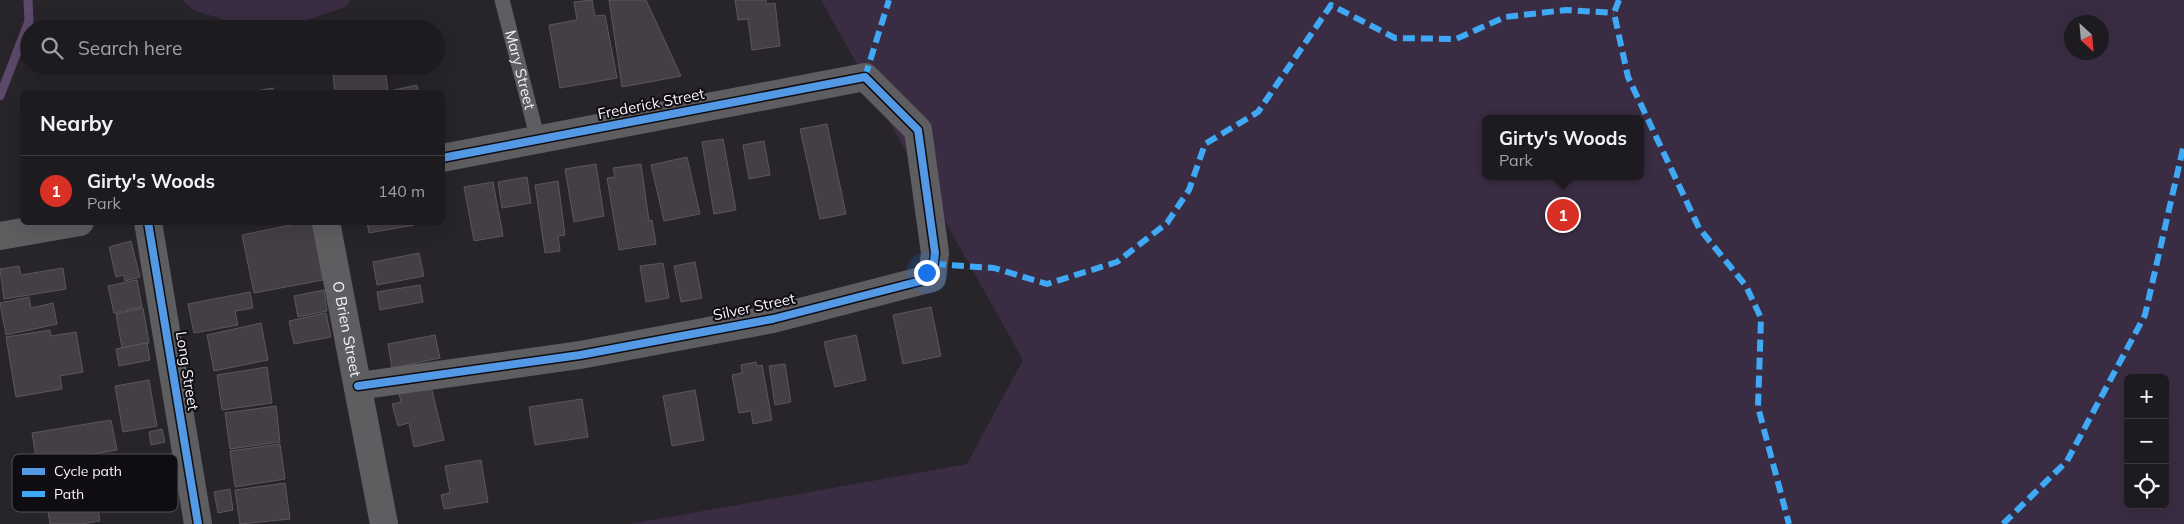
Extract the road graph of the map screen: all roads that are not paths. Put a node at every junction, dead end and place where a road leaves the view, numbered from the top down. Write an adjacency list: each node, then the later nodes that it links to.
1 (502, 0): 3 (lane, Mary Street)
2 (865, 77): 3 (street, Frederick Street); 9 (street, Silver Street)
3 (538, 140): 4 (street, Frederick Street)
4 (445, 157)
5 (63, 225): 8 (street)
6 (148, 225): 10 (street, Long Street)
7 (327, 225): 9 (street, O Brien Street)
8 (0, 236)
9 (358, 386): 11 (street, O Brien Street)
10 (198, 524)
11 (384, 524)

